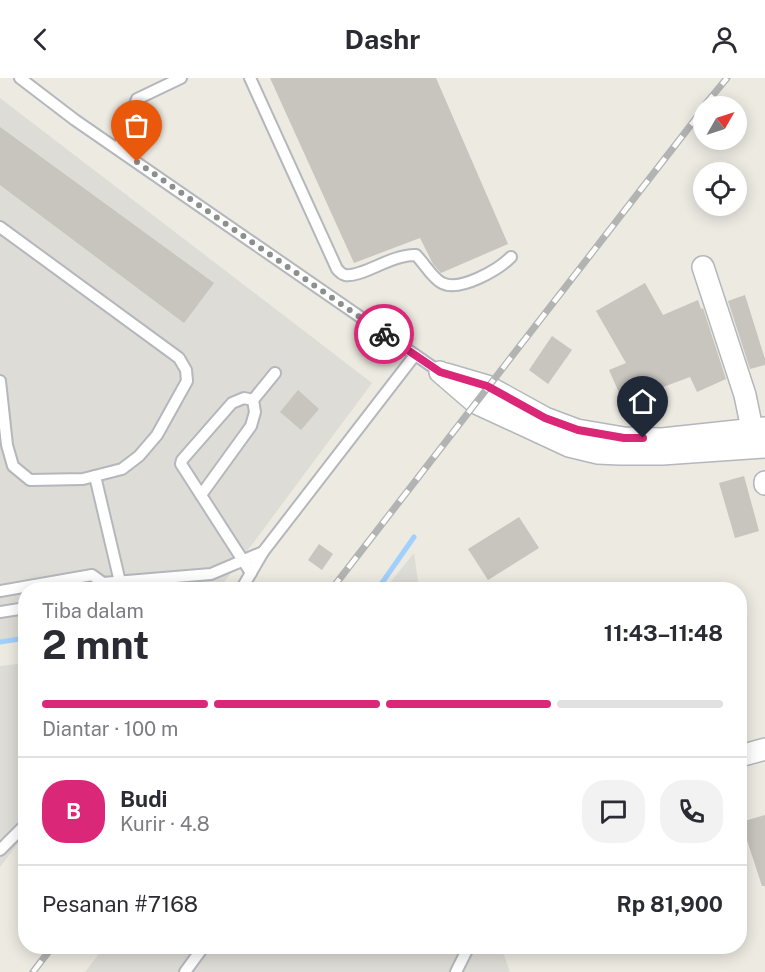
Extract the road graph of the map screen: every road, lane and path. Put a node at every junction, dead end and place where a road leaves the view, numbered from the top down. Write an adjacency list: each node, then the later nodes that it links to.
1 (20, 78): 4 (lane)
2 (180, 78): 4 (lane)
3 (250, 78): 6 (lane)
4 (118, 149): 8 (lane)
5 (0, 227): 15 (lane)
6 (511, 258)
7 (703, 267): 13 (street)
8 (415, 355): 9 (lane); 17 (lane)
9 (440, 372): 13 (street); 14 (street)
10 (275, 373): 12 (lane)
11 (0, 381): 15 (lane)
12 (254, 400): 16 (lane); 16 (lane)
13 (759, 428)
14 (765, 447)
15 (95, 476): 22 (lane)
16 (201, 495): 18 (lane)
17 (263, 552): 18 (lane); 19 (lane)
18 (243, 560): 19 (lane); 22 (lane)
19 (251, 573): 23 (lane)
20 (52, 582): 21 (lane)
21 (98, 582)
22 (120, 582)
23 (246, 582)
24 (18, 588): 25 (lane)
25 (0, 591)
26 (18, 609): 27 (lane)
27 (0, 612)
28 (765, 749): 29 (street)
29 (747, 754)
30 (18, 832): 31 (lane)
31 (0, 850)
32 (198, 954): 34 (lane)
33 (465, 954): 35 (lane)
34 (185, 972)
35 (456, 972)

